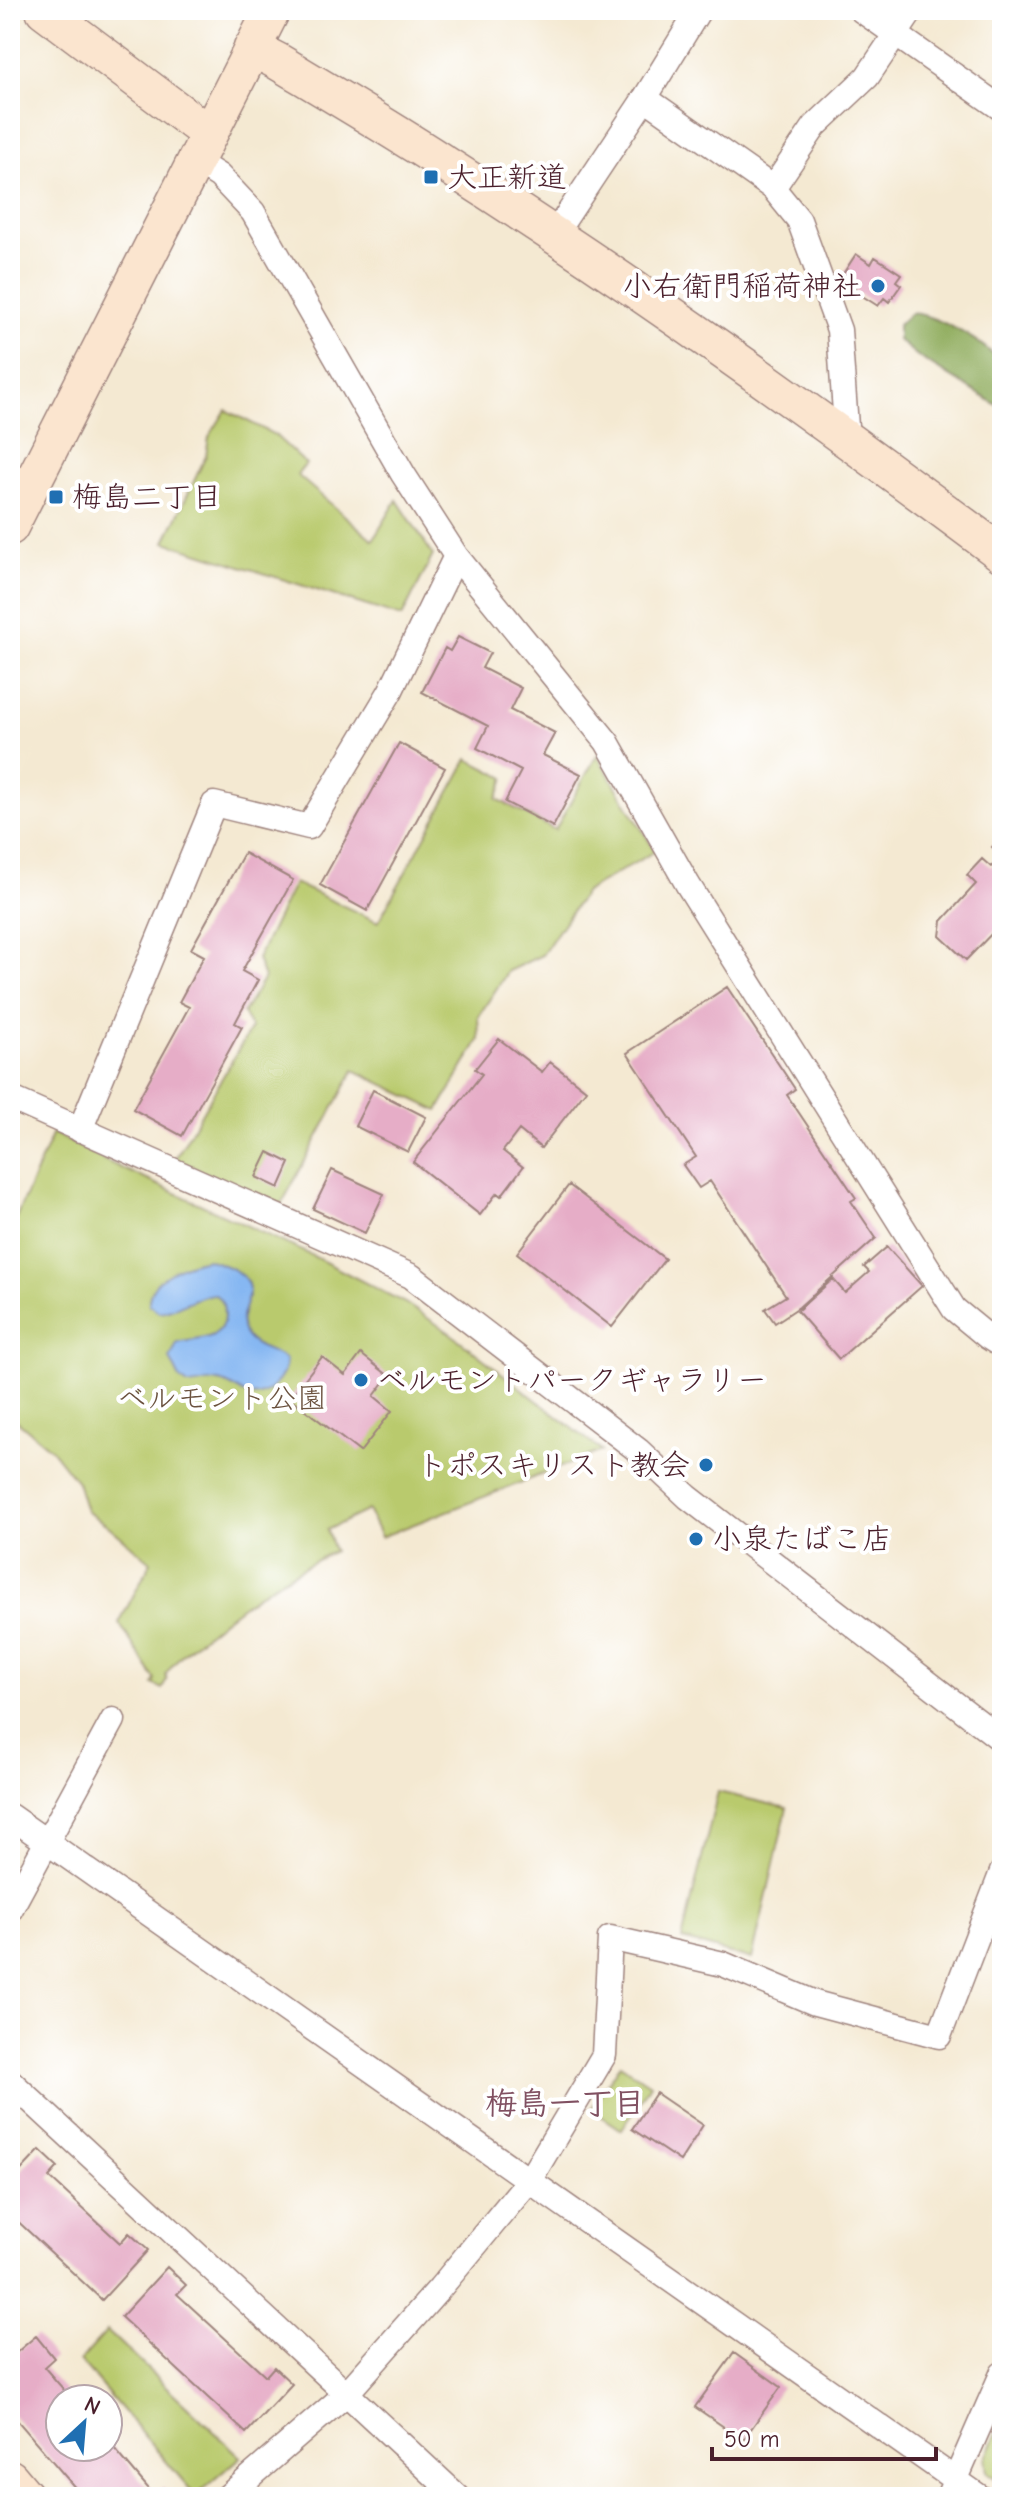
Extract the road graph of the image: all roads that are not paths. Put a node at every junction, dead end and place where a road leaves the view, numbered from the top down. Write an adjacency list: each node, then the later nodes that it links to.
1 (44, 10): 10 (street)
2 (272, 10): 7 (street)
3 (699, 10): 8 (street)
4 (861, 10): 6 (street)
5 (912, 10): 6 (street)
6 (896, 34): 9 (street); 11 (street)
7 (252, 48): 10 (street); 12 (street)
8 (645, 98): 11 (street); 12 (street)
9 (1002, 109)
10 (202, 147): 14 (street); 16 (street)
11 (773, 188): 13 (street)
12 (554, 235): 13 (street)
13 (847, 440): 15 (street)
14 (10, 527)
15 (1002, 554)
16 (456, 556): 18 (street); 19 (street)
17 (10, 1098): 18 (street)
18 (80, 1130): 21 (street)
19 (1002, 1346)
20 (113, 1720): 23 (street)
21 (1002, 1740)
22 (10, 1816): 23 (street)
23 (47, 1842): 25 (street); 27 (street)
24 (1002, 1872): 27 (street)
25 (10, 1910)
26 (10, 2081): 29 (street)
27 (530, 2179): 29 (street); 31 (street)
28 (1002, 2374): 31 (street)
29 (346, 2394): 33 (street); 34 (street)
30 (10, 2478): 32 (street)
31 (952, 2488): 35 (street)
32 (26, 2497)
33 (227, 2497)
34 (458, 2497)
35 (980, 2497)

